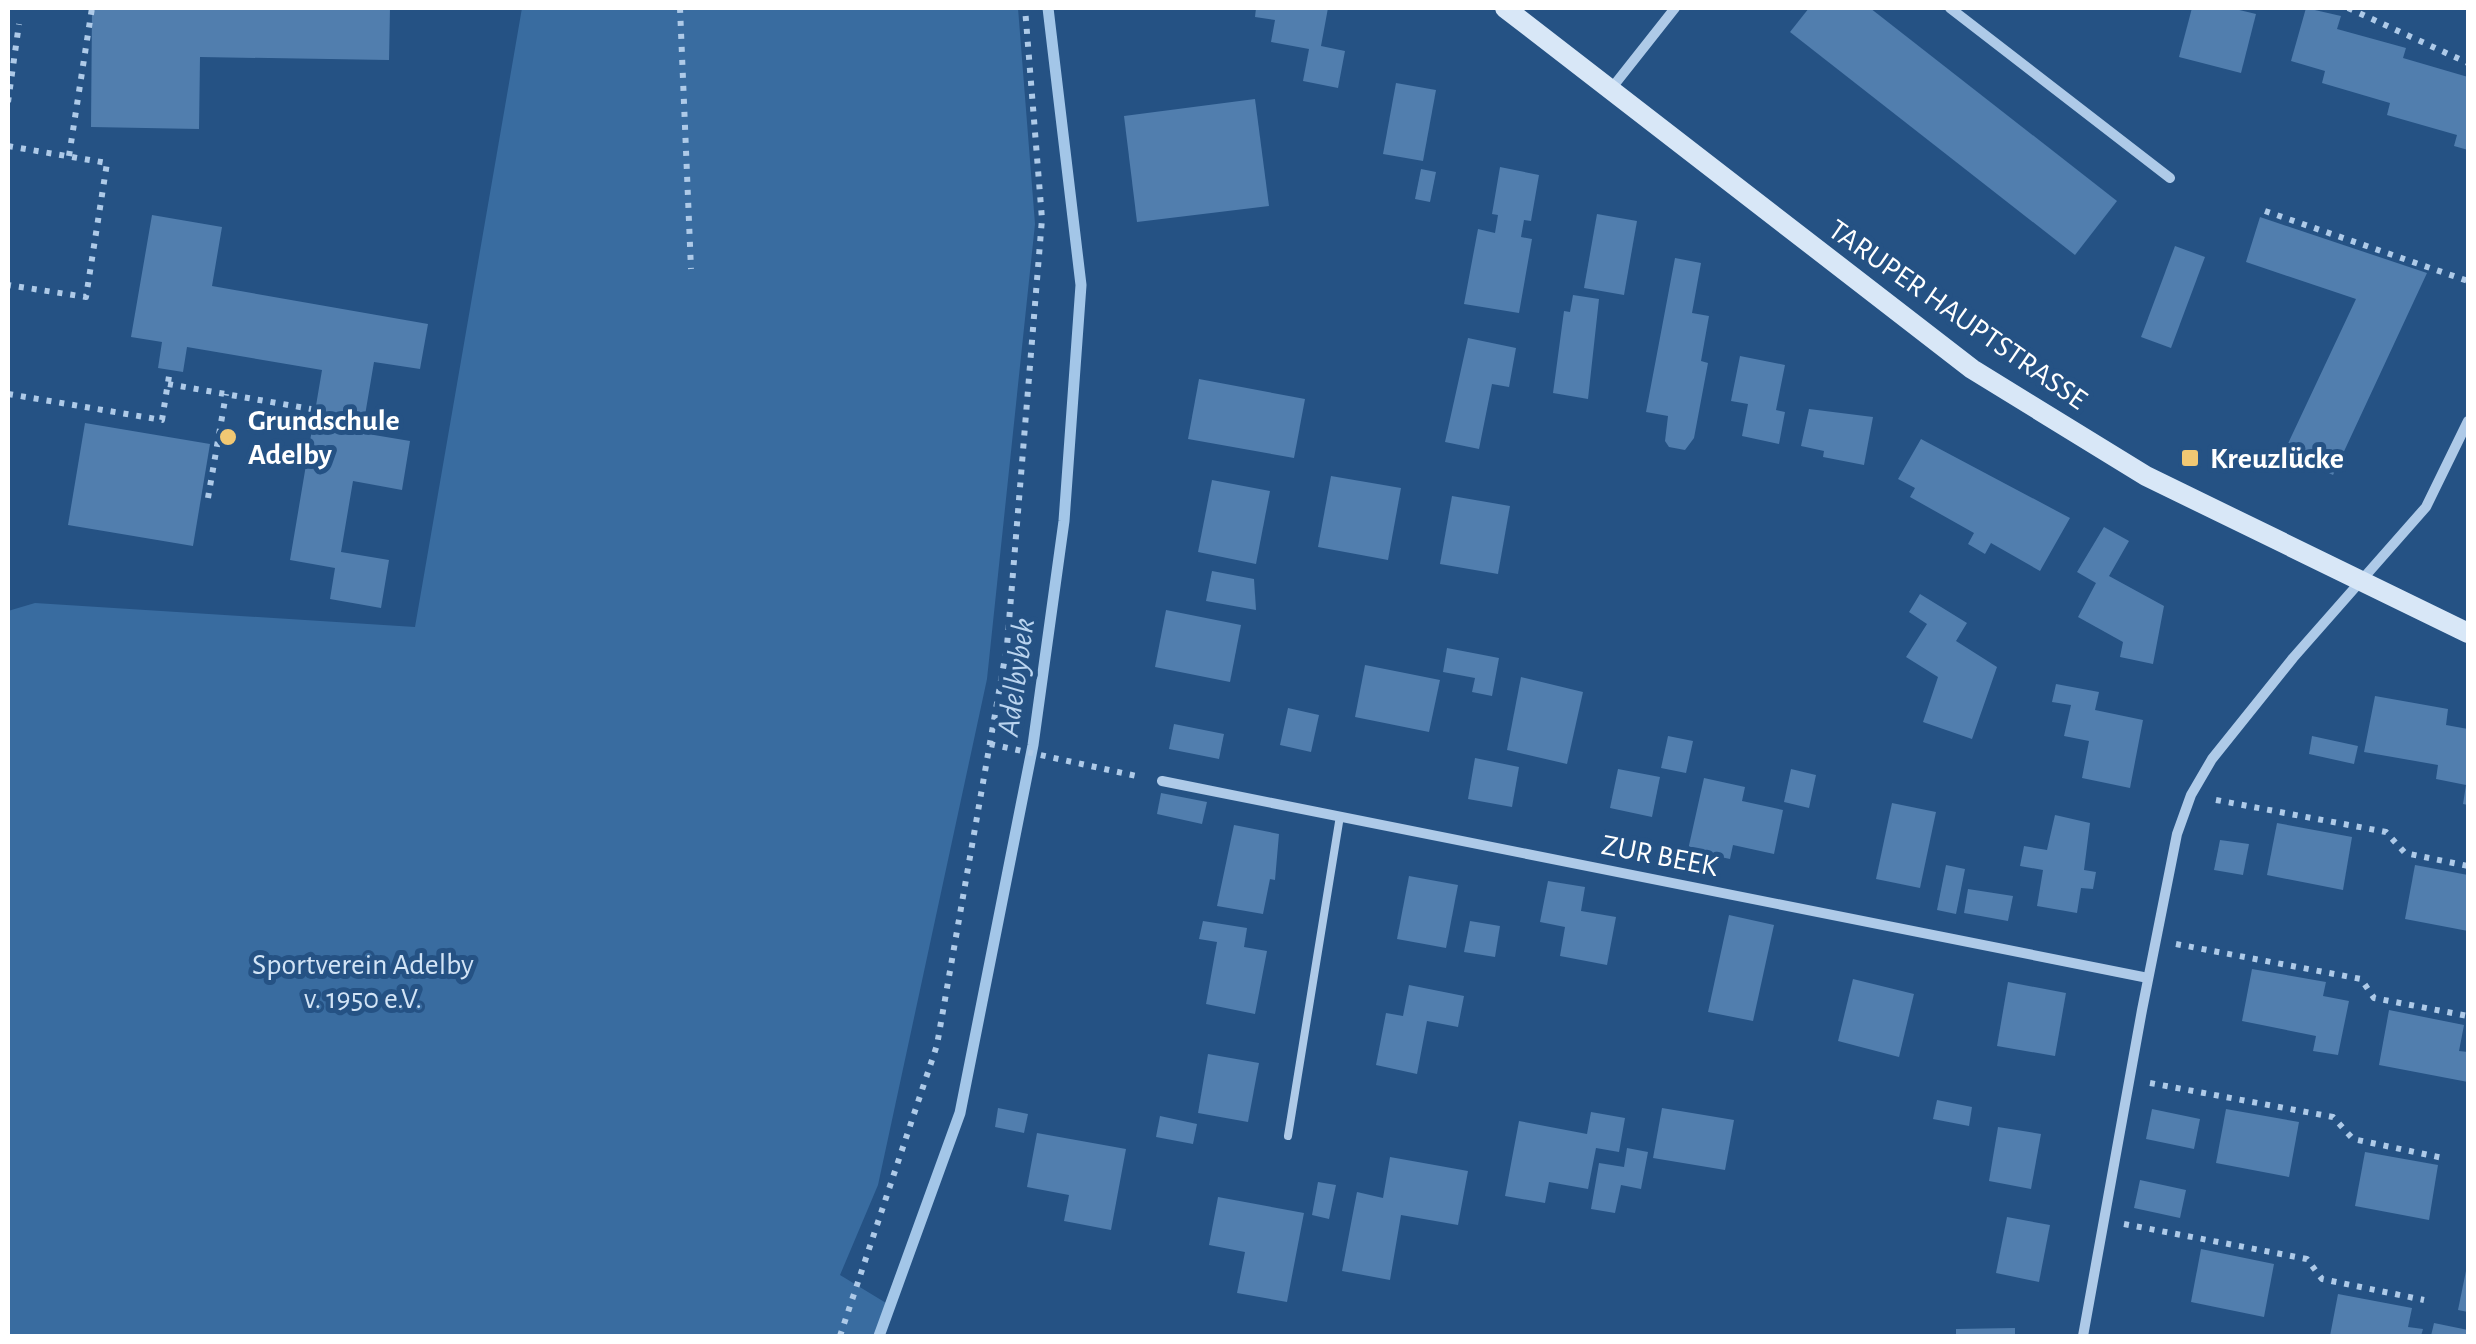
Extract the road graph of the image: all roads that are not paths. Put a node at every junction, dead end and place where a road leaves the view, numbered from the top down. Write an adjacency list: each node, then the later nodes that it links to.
1 (1506, 8): 4 (street, TARUPER HAUPTSTRASSE)
2 (1675, 8): 4 (street)
3 (1950, 8): 5 (street)
4 (1611, 90): 7 (street, TARUPER HAUPTSTRASSE)
5 (2170, 178)
6 (2468, 421): 7 (street)
7 (2363, 581): 8 (street, TARUPER HAUPTSTRASSE); 11 (street)
8 (2468, 633)
9 (1162, 780): 10 (street, ZUR BEEK)
10 (1340, 816): 11 (street, ZUR BEEK); 12 (lane)
11 (2148, 978): 13 (street)
12 (1288, 1136)
13 (2083, 1336)

